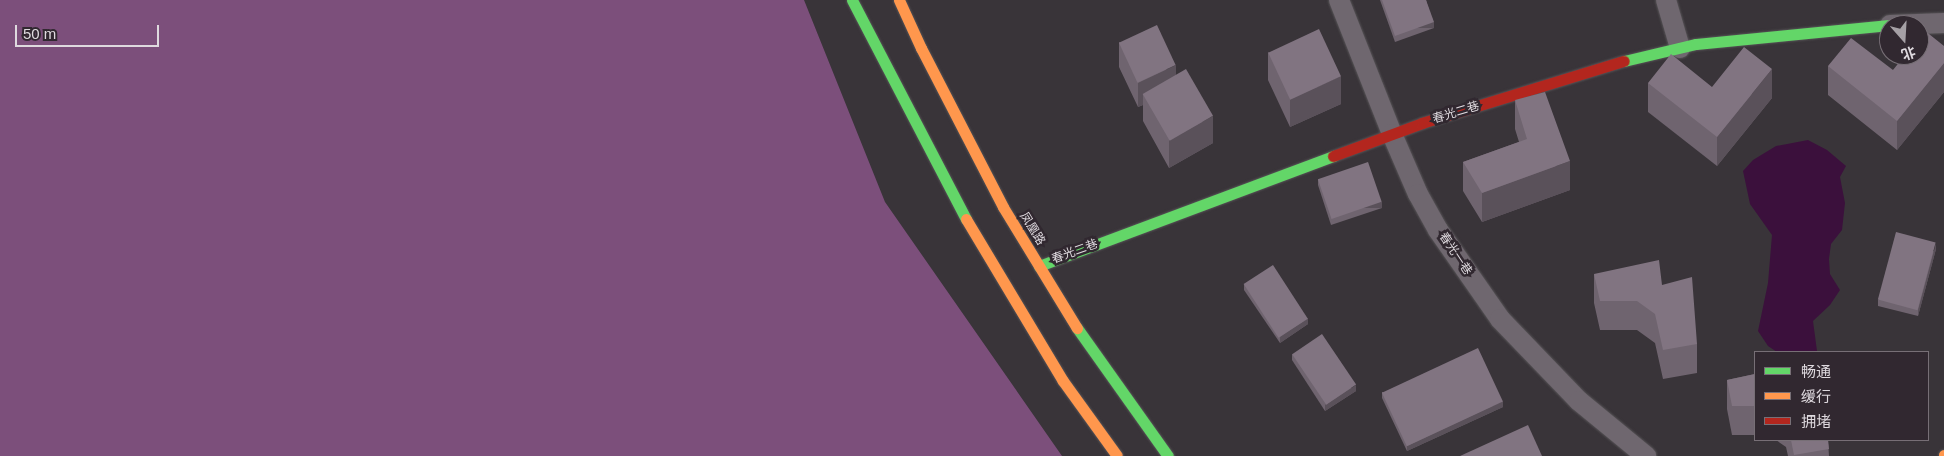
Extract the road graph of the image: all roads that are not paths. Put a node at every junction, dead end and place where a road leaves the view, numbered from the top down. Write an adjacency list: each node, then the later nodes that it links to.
1 (852, 0): 11 (main road)
2 (899, 0): 10 (main road, 凤凰路)
3 (1339, 0): 9 (street, 春光一巷)
4 (1666, 0): 8 (street)
5 (1944, 23): 6 (street, 春光二巷)
6 (1929, 24)
7 (1879, 26): 8 (main road, 春光二巷)
8 (1680, 48): 9 (main road, 春光二巷)
9 (1392, 134): 10 (main road, 春光二巷); 13 (street, 春光一巷)
10 (1039, 266): 12 (main road, 凤凰路)
11 (1117, 456)
12 (1168, 456)
13 (1646, 456)

